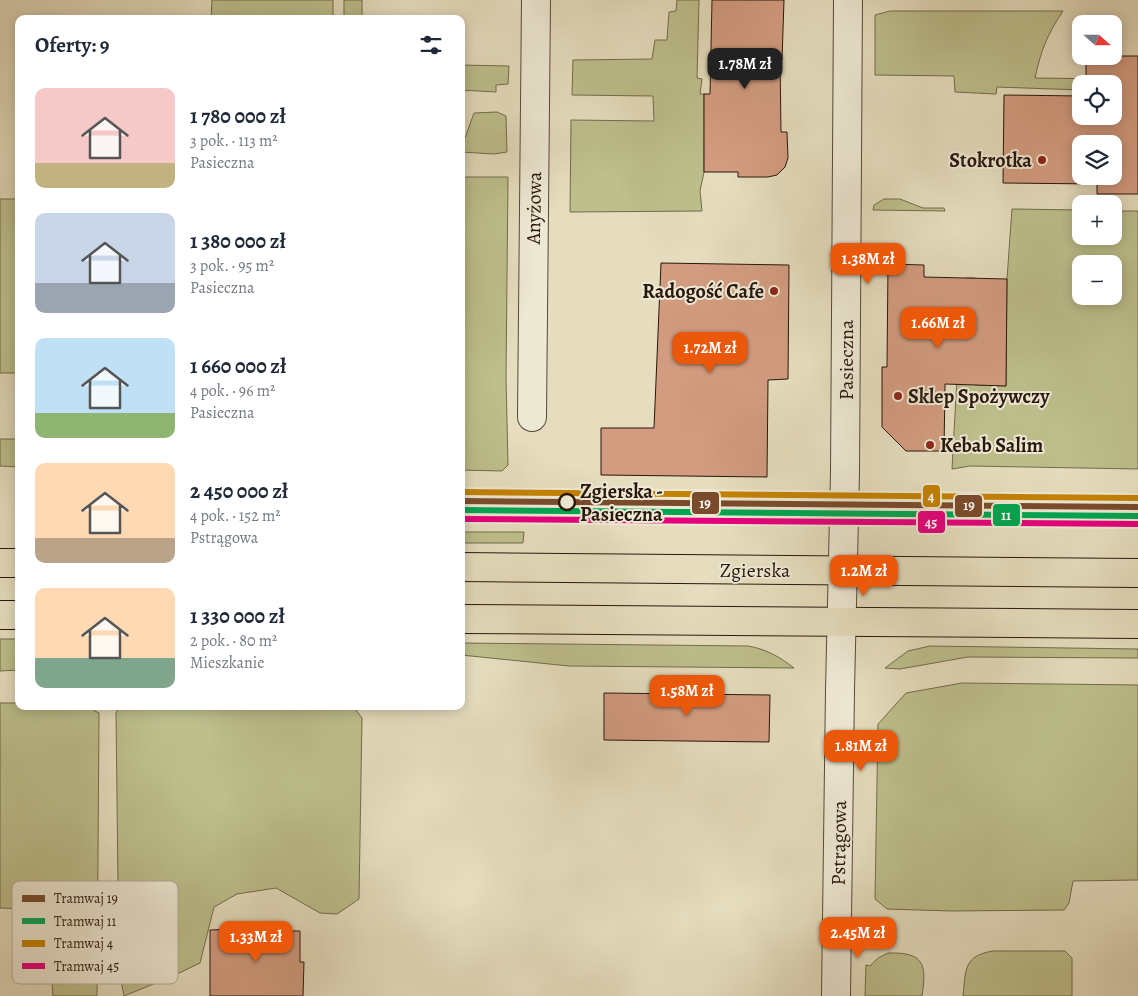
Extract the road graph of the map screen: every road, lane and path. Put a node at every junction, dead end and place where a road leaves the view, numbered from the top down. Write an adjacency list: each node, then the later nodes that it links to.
1 (536, 0): 3 (street, Anyżowa)
2 (848, 0): 7 (street, Pasieczna)
3 (532, 416)
4 (0, 563): 5 (main road)
5 (15, 564)
6 (465, 567): 7 (main road, Zgierska)
7 (843, 570): 8 (main road, Zgierska); 12 (street, Pstrągowa)
8 (1138, 573)
9 (0, 615): 10 (main road)
10 (15, 615)
11 (465, 619): 12 (main road)
12 (842, 622): 13 (main road); 14 (street, Pstrągowa)
13 (1138, 624)
14 (836, 996)

